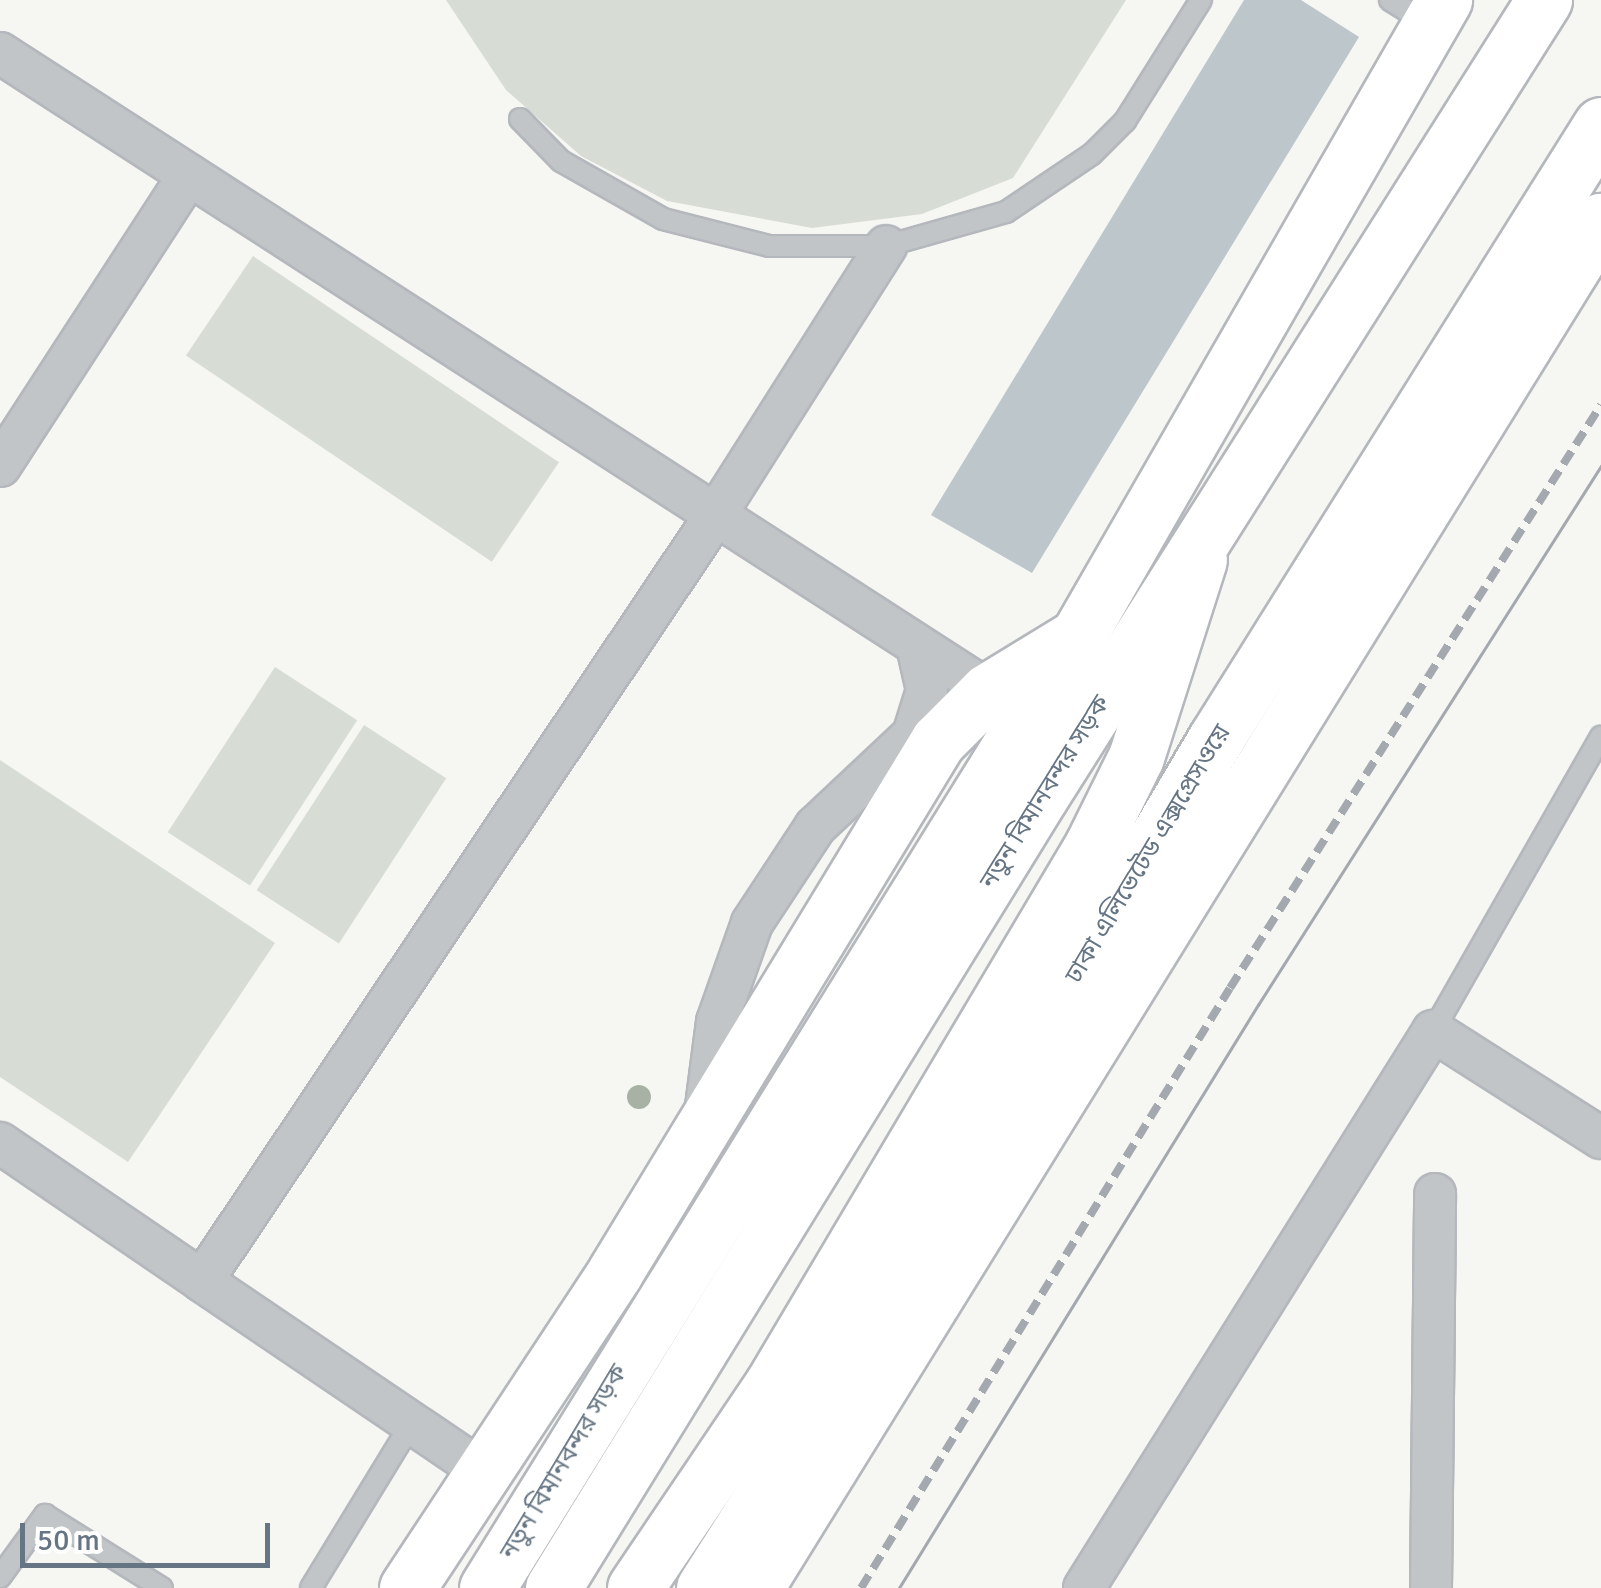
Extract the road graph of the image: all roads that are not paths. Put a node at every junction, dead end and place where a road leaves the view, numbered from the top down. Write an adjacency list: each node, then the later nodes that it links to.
1 (1202, 0): 9 (lane)
2 (1544, 0): 12 (main road, নতুন বিমানবন্দর সড়ক)
3 (1421, 8): 14 (main road, নতুন বিমানবন্দর সড়ক)
4 (0, 53): 7 (street)
5 (520, 120): 9 (lane)
6 (1601, 125): 32 (main road, ঢাকা এলিভেটেড এক্সপ্রেসওয়ে)
7 (189, 176): 10 (street); 11 (street)
8 (1601, 221): 33 (main road)
9 (886, 246): 11 (street)
10 (0, 466)
11 (714, 519): 13 (street); 22 (street)
12 (1203, 548): 30 (main road, নতুন বিমানবন্দর সড়ক); 31 (main road)
13 (918, 650): 14 (street); 15 (street)
14 (1009, 704): 15 (street); 18 (main road); 29 (main road, নতুন বিমানবন্দর সড়ক)
15 (913, 734): 18 (street)
16 (1601, 736): 17 (lane)
17 (1433, 1031): 19 (street); 34 (street)
18 (703, 1128): 24 (main road)
19 (1601, 1138)
20 (0, 1142): 22 (street)
21 (1435, 1194): 35 (street)
22 (202, 1281): 23 (street)
23 (411, 1424): 24 (street); 28 (lane)
24 (484, 1472): 26 (main road)
25 (0, 1577): 27 (lane)
26 (426, 1582)
27 (162, 1588)
28 (310, 1588)
29 (487, 1588)
30 (553, 1588)
31 (635, 1588)
32 (704, 1588)
33 (754, 1588)
34 (1084, 1588)
35 (1431, 1588)

